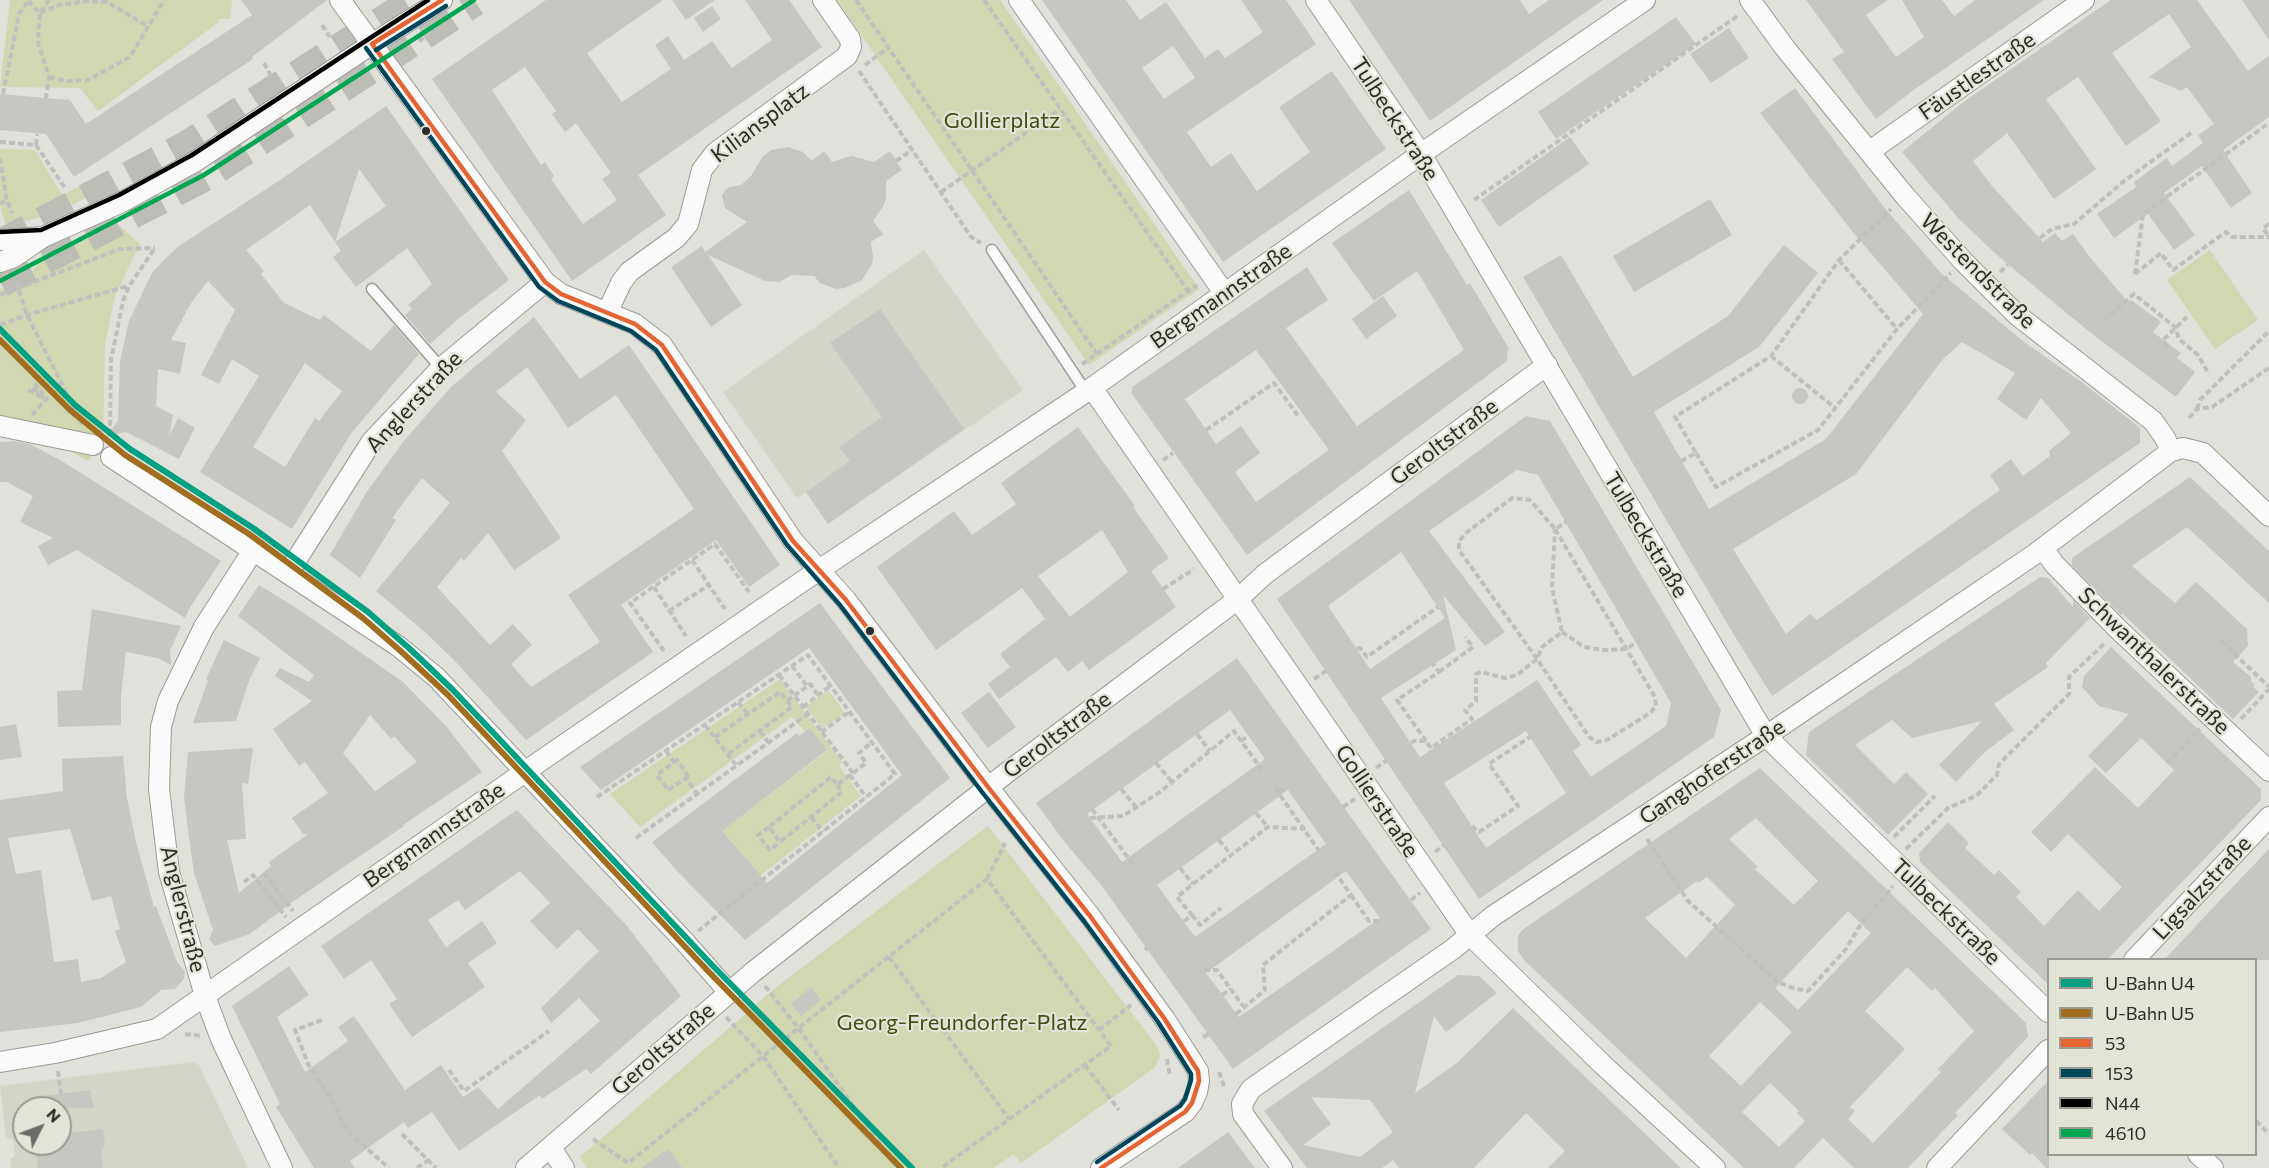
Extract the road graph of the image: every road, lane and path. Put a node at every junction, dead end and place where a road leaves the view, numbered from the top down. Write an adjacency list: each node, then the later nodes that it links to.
1 (28, 0): 14 (path); 26 (path)
2 (49, 0): 14 (path)
3 (164, 0): 16 (path)
4 (340, 0): 20 (street)
5 (442, 0): 20 (street)
6 (823, 0): 23 (street)
7 (856, 0): 21 (path)
8 (984, 0): 28 (path)
9 (1019, 0): 56 (street)
10 (1316, 0): 36 (street, Tulbeckstraße)
11 (1645, 0): 36 (street, Bergmannstraße)
12 (2084, 0): 35 (street, Fäustlestraße)
13 (1751, 3): 35 (street, Westendstraße); 43 (path)
14 (40, 13): 16 (path); 25 (path)
15 (322, 25): 18 (path)
16 (149, 27): 25 (path)
17 (436, 30): 19 (path)
18 (330, 37)
19 (419, 40)
20 (372, 44): 48 (street); 58 (street)
21 (888, 47): 23 (path); 39 (path)
22 (264, 63): 24 (path)
23 (853, 63): 34 (path); 66 (street, Kiliansplatz)
24 (272, 76)
25 (49, 77): 27 (path)
26 (3, 94)
27 (46, 98)
28 (1060, 109): 39 (path); 62 (path)
29 (2269, 123): 49 (path)
30 (2191, 133): 50 (path)
31 (38, 134): 33 (path)
32 (0, 141): 33 (path)
33 (36, 145): 40 (path)
34 (912, 150): 38 (path); 41 (path)
35 (1870, 151): 42 (street, Westendstraße)
36 (1421, 154): 63 (street, Bergmannstraße); 77 (street, Tulbeckstraße)
37 (0, 158): 44 (path)
38 (896, 161)
39 (972, 171): 41 (path); 75 (path)
40 (65, 188)
41 (940, 192): 52 (path)
42 (1905, 196): 53 (path); 54 (street, Westendstraße)
43 (1474, 200)
44 (7, 201): 45 (path); 46 (path)
45 (0, 203)
46 (12, 213)
47 (2269, 224): 49 (path)
48 (43, 237): 51 (street); 55 (street)
49 (2269, 237)
50 (2040, 238)
51 (0, 240)
52 (992, 250): 80 (lane)
53 (1839, 260): 72 (path); 76 (path)
54 (1963, 261): 72 (path); 93 (street, Westendstraße)
55 (0, 262)
56 (1211, 275): 62 (path); 63 (street)
57 (16, 282): 60 (path)
58 (544, 282): 66 (street); 78 (street, Anglerstraße)
59 (129, 286): 60 (path); 67 (path); 91 (path)
60 (19, 288): 64 (path); 67 (path)
61 (372, 289): 78 (lane)
62 (1188, 292): 65 (path); 75 (path)
63 (1225, 294): 65 (street, Bergmannstraße)
64 (0, 295)
65 (1201, 311): 83 (street, Bergmannstraße)
66 (607, 313): 104 (street)
67 (27, 315): 70 (path); 82 (path)
68 (2187, 317): 71 (path)
69 (2103, 321): 71 (path)
70 (0, 325)
71 (2175, 327): 74 (path); 81 (path)
72 (1897, 329): 85 (path)
73 (2269, 331): 86 (path)
74 (2167, 347)
75 (1097, 354): 80 (path)
76 (1771, 356): 85 (path); 94 (path)
77 (1547, 366): 110 (street, Geroltstraße); 146 (street, Tulbeckstraße)
78 (441, 368): 105 (street, Anglerstraße)
79 (2269, 368): 86 (path)
80 (1072, 371): 83 (lane)
81 (2209, 374)
82 (62, 382): 84 (path); 92 (path)
83 (1089, 390): 102 (street, Gollierstraße); 104 (street, Bergmannstraße)
84 (45, 399): 84 (path); 89 (path)
85 (1835, 408): 94 (path)
86 (2197, 409): 88 (path)
87 (1299, 417): 90 (path)
88 (2189, 418)
89 (10, 428): 92 (street)
90 (1206, 430)
91 (110, 432)
92 (93, 445)
93 (2168, 445): 97 (street); 101 (street, Ganghoferstraße)
94 (1696, 453): 96 (path)
95 (111, 457): 100 (street)
96 (1681, 461)
97 (2269, 516)
98 (1566, 522): 99 (path)
99 (1555, 529): 115 (path); 120 (path); 123 (path)
100 (254, 549): 105 (street); 225 (street, Anglerstraße)
101 (2043, 549): 114 (street, Schwanthalerstraße); 146 (street, Ganghoferstraße)
102 (1210, 559): 108 (path); 110 (street, Gollierstraße)
103 (692, 560): 106 (path); 107 (path); 109 (path)
104 (819, 570): 162 (street, Bergmannstraße); 168 (street)
105 (288, 573): 162 (street)
106 (709, 585): 112 (path); 113 (path)
107 (654, 587): 113 (path); 122 (path)
108 (1163, 589)
109 (749, 592)
110 (1238, 599): 168 (street, Geroltstraße); 215 (street, Gollierstraße)
111 (1438, 607): 121 (path)
112 (725, 609)
113 (669, 611): 116 (path)
114 (2120, 630): 143 (street, Schwanthalerstraße); 197 (path)
115 (1562, 632): 120 (path); 123 (path)
116 (686, 636)
117 (1466, 637): 126 (path)
118 (2221, 641): 130 (path)
119 (1637, 642): 120 (path)
120 (1626, 649): 123 (path)
121 (1357, 650)
122 (664, 651)
123 (1537, 659): 150 (path)
124 (1434, 664): 126 (path)
125 (792, 666): 127 (path); 128 (path); 129 (path)
126 (1439, 672): 150 (path)
127 (779, 675): 132 (path); 134 (path)
128 (807, 686): 131 (path); 132 (path)
129 (830, 686): 131 (path); 136 (path)
130 (2269, 688): 143 (path)
131 (818, 695): 135 (path)
132 (795, 696): 133 (path); 135 (path)
133 (787, 700): 137 (path); 140 (path)
134 (738, 702): 137 (path); 139 (path)
135 (803, 707): 138 (path)
136 (849, 712): 141 (path); 152 (path)
137 (748, 714): 148 (path)
138 (808, 714): 141 (path); 151 (path)
139 (705, 725): 148 (path); 154 (path)
140 (760, 731): 151 (path); 156 (path)
141 (822, 732): 164 (path)
142 (2198, 732): 159 (path)
143 (2228, 732): 163 (street, Schwanthalerstraße)
144 (1197, 734): 155 (path)
145 (1248, 736): 149 (path)
146 (1767, 736): 215 (street, Ganghoferstraße); 229 (street, Tulbeckstraße)
147 (1530, 737): 187 (path)
148 (715, 738): 156 (path)
149 (1241, 741): 155 (path); 161 (path)
150 (1426, 741): 153 (path)
151 (768, 742): 160 (path)
152 (872, 742): 164 (path); 176 (path)
153 (1411, 743)
154 (666, 751): 157 (path); 175 (path)
155 (1210, 751): 166 (path)
156 (728, 754): 160 (path)
157 (674, 762): 165 (path); 165 (path)
158 (1156, 763): 166 (path)
159 (2167, 763)
160 (736, 765): 173 (path)
161 (1262, 770)
162 (525, 771): 216 (street); 225 (street, Bergmannstraße)
163 (2269, 771)
164 (851, 774): 167 (path); 176 (path)
165 (686, 778): 173 (path)
166 (1172, 782): 177 (path)
167 (837, 785): 181 (path); 186 (path)
168 (988, 787): 222 (street, Geroltstraße); 265 (street)
169 (1286, 787): 172 (path)
170 (1275, 788): 172 (path)
171 (1121, 789): 177 (path)
172 (1278, 793): 185 (path)
173 (697, 794): 191 (path)
174 (1935, 796): 195 (path)
175 (597, 797)
176 (866, 797): 190 (path)
177 (1136, 807): 184 (path)
178 (1092, 809): 184 (path)
179 (1256, 813): 188 (path)
180 (1306, 816): 185 (path)
181 (811, 817): 190 (path); 194 (path)
182 (2269, 817): 218 (street, Ligsalzstraße)
183 (1090, 818): 184 (path)
184 (1099, 818): 200 (path)
185 (1299, 821): 189 (path)
186 (769, 826): 194 (path); 194 (path)
187 (1472, 826)
188 (1268, 827): 189 (path); 198 (path)
189 (1305, 829): 199 (path)
190 (823, 832): 216 (path)
191 (636, 838)
192 (1647, 839): 207 (path)
193 (1219, 840): 198 (path)
194 (780, 842)
195 (1889, 842)
196 (1005, 843): 204 (path)
197 (1901, 853)
198 (1231, 855): 206 (path)
199 (1322, 855)
200 (1135, 867)
201 (1180, 868): 206 (path)
202 (1335, 872): 208 (path)
203 (264, 873): 209 (path)
204 (987, 879): 217 (path); 235 (path)
205 (244, 882): 211 (path)
206 (1193, 884): 212 (path)
207 (1893, 885)
208 (1351, 895): 214 (path); 223 (path)
209 (288, 905)
210 (1221, 908): 212 (path)
211 (281, 910)
212 (1191, 915): 213 (path)
213 (1184, 921)
214 (1382, 921)
215 (1470, 936): 266 (street, Ganghoferstraße); 267 (street, Gollierstraße)
216 (685, 942): 222 (street)
217 (889, 957): 234 (path); 248 (path)
218 (2136, 958)
219 (1204, 970): 221 (path)
220 (766, 988): 234 (path)
221 (1231, 989): 224 (path); 228 (path)
222 (728, 992): 253 (street, Geroltstraße)
223 (1262, 992): 226 (path); 228 (path)
224 (1222, 995)
225 (205, 996): 233 (street, Bergmannstraße); 239 (street, Anglerstraße)
226 (1266, 998)
227 (1131, 1005): 235 (path)
228 (1244, 1006): 230 (path)
229 (2047, 1010)
230 (1236, 1014)
231 (322, 1020): 257 (path)
232 (729, 1020): 242 (path)
233 (158, 1029): 239 (path); 243 (street, Bergmannstraße)
234 (799, 1029): 242 (path); 263 (path)
235 (1099, 1030): 244 (path)
236 (549, 1031): 245 (path)
237 (1209, 1034): 238 (path)
238 (1203, 1037)
239 (221, 1039): 256 (street, Anglerstraße)
240 (2047, 1052): 268 (street)
241 (1166, 1055): 246 (path)
242 (763, 1056): 252 (path); 262 (path)
243 (0, 1062)
244 (1085, 1065): 247 (path); 248 (path)
245 (449, 1070)
246 (1170, 1076)
247 (1119, 1110)
248 (1009, 1119): 264 (path)
249 (2257, 1122): 251 (path)
250 (402, 1134): 255 (path)
251 (2269, 1134)
252 (593, 1139)
253 (550, 1148): 260 (street, Geroltstraße); 261 (street)
254 (2199, 1156): 269 (street)
255 (429, 1160): 258 (path); 259 (path)
256 (282, 1168)
257 (389, 1168)
258 (417, 1168)
259 (436, 1168)
260 (526, 1168)
261 (564, 1168)
262 (839, 1168)
263 (897, 1168)
264 (941, 1168)
265 (1101, 1168)
266 (1282, 1168)
267 (1715, 1168)
268 (1937, 1168)
269 (2213, 1168)

